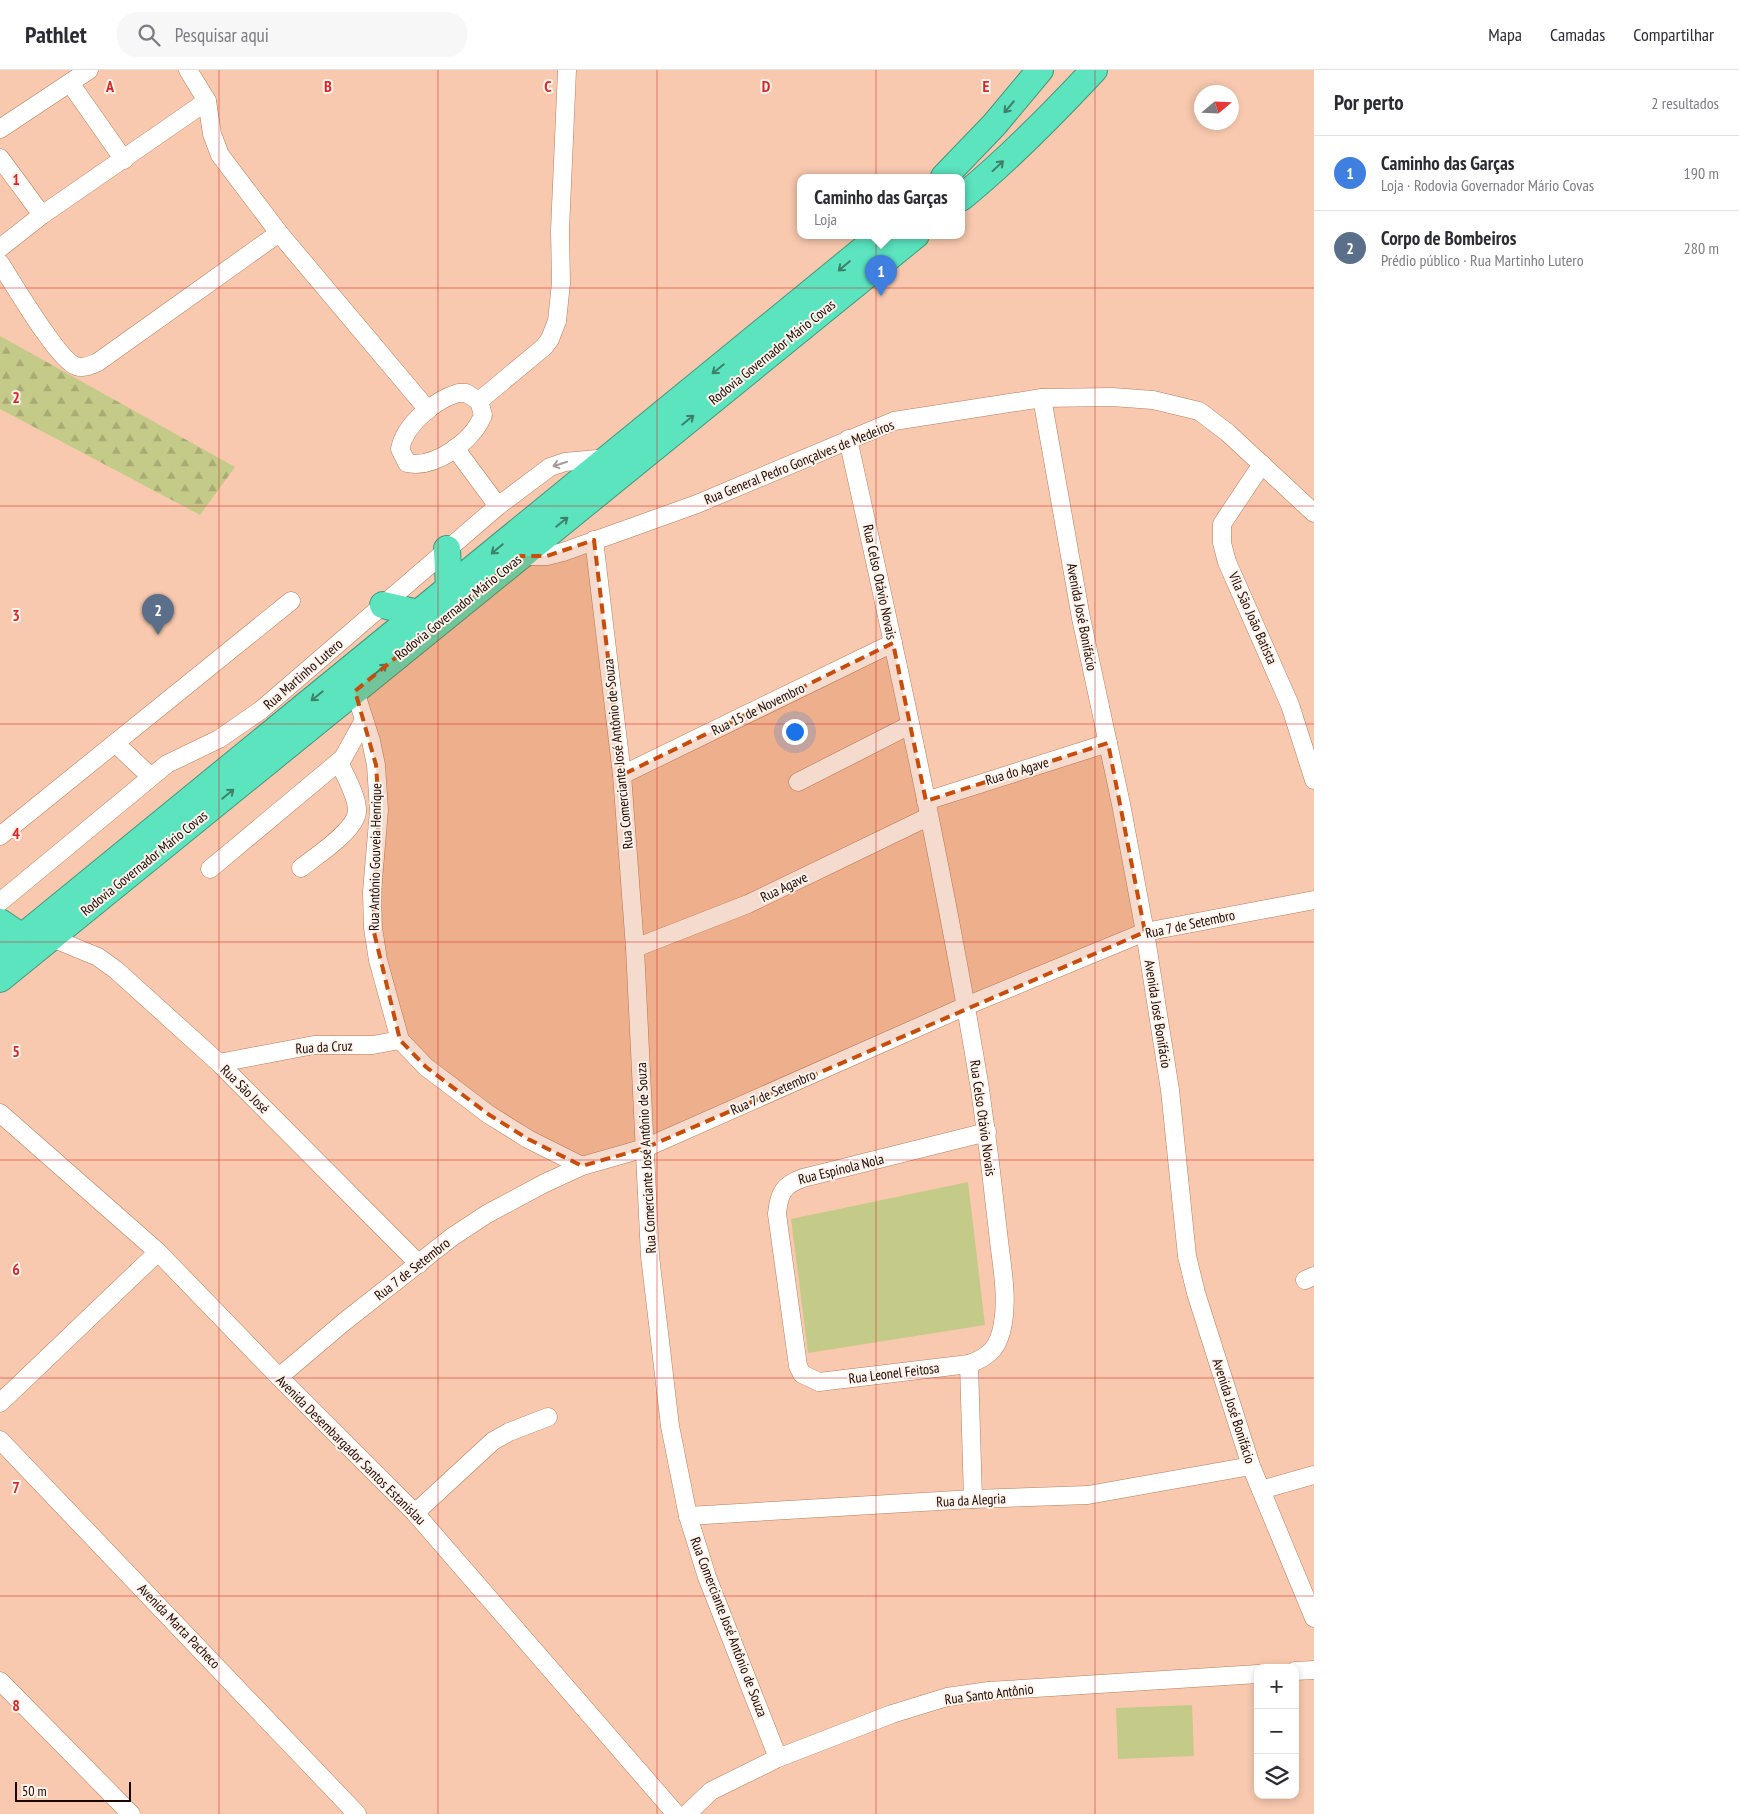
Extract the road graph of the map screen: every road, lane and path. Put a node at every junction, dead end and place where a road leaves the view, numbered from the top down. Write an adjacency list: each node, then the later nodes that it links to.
1 (88, 70): 6 (street)
2 (188, 70): 7 (street)
3 (567, 70): 20 (street)
4 (1040, 70): 11 (highway, one-way to 11)
5 (1094, 70): 12 (highway, one-way to 5)
6 (70, 83): 8 (street); 10 (street)
7 (207, 101): 10 (street); 14 (street)
8 (0, 129)
9 (0, 158): 13 (street)
10 (124, 160): 13 (street)
11 (947, 174)
12 (965, 195)
13 (42, 216): 17 (street)
14 (279, 233): 18 (street); 21 (street)
15 (876, 239): 24 (highway, Rodovia Governador Mário Covas, one-way to 24)
16 (911, 239): 30 (highway, Rodovia Governador Mário Covas, one-way to 16)
17 (0, 248)
18 (0, 263)
19 (1042, 398): 22 (street, Rua General Pedro Gonçalves de Medeiros); 25 (street, Rua General Pedro Gonçalves de Medeiros); 40 (street, Avenida José Bonifácio)
20 (479, 400): 21 (street); 23 (street)
21 (428, 410): 23 (street)
22 (848, 439): 28 (street, Rua General Pedro Gonçalves de Medeiros); 35 (street, Rua Celso Otávio Novais)
23 (455, 448): 26 (street)
24 (608, 458): 26 (street, Rua Martinho Lutero, one-way to 26); 31 (highway, Rodovia Governador Mário Covas, one-way to 31)
25 (1262, 464): 27 (street, Rua General Pedro Gonçalves de Medeiros); 44 (street, Vila São João Batista)
26 (498, 506): 29 (street, Rua Martinho Lutero)
27 (1314, 513)
28 (594, 540): 30 (street, Rua General Pedro Gonçalves de Medeiros); 42 (street, Rua Comerciante José Antônio de Souza)
29 (447, 549): 31 (highway); 33 (street, Rua Martinho Lutero)
30 (520, 556): 36 (highway, Rodovia Governador Mário Covas, one-way to 30)
31 (449, 589): 34 (highway, Rodovia Governador Mário Covas)
32 (291, 600): 39 (street)
33 (383, 605): 34 (highway); 43 (street, Rua Martinho Lutero)
34 (418, 614): 55 (highway, Rodovia Governador Mário Covas, one-way to 55)
35 (893, 643): 38 (street, Rua Celso Otávio Novais); 42 (street, Rua 15 de Novembro)
36 (355, 691): 37 (street, Rua Antônio Gouveia Henrique); 54 (highway, Rodovia Governador Mário Covas, one-way to 36)
37 (364, 720): 41 (street); 59 (street, Rua Antônio Gouveia Henrique)
38 (910, 725): 45 (street); 46 (street, Rua Celso Otávio Novais)
39 (115, 742): 43 (street); 47 (street)
40 (1108, 743): 46 (street, Rua do Agave); 53 (street, Avenida José Bonifácio)
41 (339, 762): 48 (street); 49 (street)
42 (622, 775): 56 (street, Rua Comerciante José Antônio de Souza)
43 (150, 776): 51 (street, Rua Martinho Lutero)
44 (1314, 780)
45 (798, 782)
46 (927, 809): 56 (street, Rua Agave); 58 (street, Rua Celso Otávio Novais)
47 (0, 836)
48 (301, 868)
49 (210, 869)
50 (1314, 900): 53 (street, Rua 7 de Setembro)
51 (0, 902)
52 (0, 922): 55 (highway)
53 (1145, 932): 58 (street, Rua 7 de Setembro); 73 (street, Avenida José Bonifácio)
54 (52, 938): 57 (highway, Rodovia Governador Mário Covas); 60 (street, Rua São José)
55 (9, 944)
56 (635, 948): 63 (street, Rua Comerciante José Antônio de Souza)
57 (0, 979)
58 (966, 1006): 62 (street, Rua Celso Otávio Novais); 63 (street, Rua 7 de Setembro)
59 (400, 1040): 60 (street, Rua da Cruz); 64 (street, Rua Antônio Gouveia Henrique)
60 (219, 1063): 66 (street, Rua São José)
61 (0, 1113): 65 (street, Avenida Desembargador Santos Estanislau)
62 (987, 1132): 67 (street, Rua Celso Otávio Novais); 69 (street, Rua Espínola Nola)
63 (644, 1148): 64 (street, Rua 7 de Setembro); 78 (street, Rua Comerciante José Antônio de Souza)
64 (582, 1166): 66 (street, Rua 7 de Setembro)
65 (158, 1252): 68 (street, Avenida Desembargador Santos Estanislau); 70 (street)
66 (419, 1264): 68 (street, Rua 7 de Setembro)
67 (969, 1364): 69 (street, Rua Leonel Feitosa); 76 (street)
68 (279, 1377): 77 (street, Avenida Desembargador Santos Estanislau)
69 (819, 1382)
70 (0, 1403)
71 (548, 1417): 77 (street)
72 (0, 1440): 86 (street, Avenida Marta Pacheco)
73 (1251, 1466): 75 (street, Avenida José Bonifácio); 76 (street, Rua da Alegria)
74 (1314, 1475): 75 (street)
75 (1261, 1490): 79 (street, Avenida José Bonifácio)
76 (974, 1499): 78 (street, Rua da Alegria)
77 (416, 1512): 87 (street, Avenida Desembargador Santos Estanislau)
78 (688, 1516): 84 (street, Rua Comerciante José Antônio de Souza)
79 (1314, 1618)
80 (1314, 1670): 81 (street)
81 (1299, 1671)
82 (1254, 1674): 84 (street, Rua Santo Antônio)
83 (0, 1681): 85 (street)
84 (778, 1758): 88 (street, Rua Santo Antônio)
85 (131, 1814)
86 (357, 1814)
87 (676, 1814)
88 (687, 1814)

